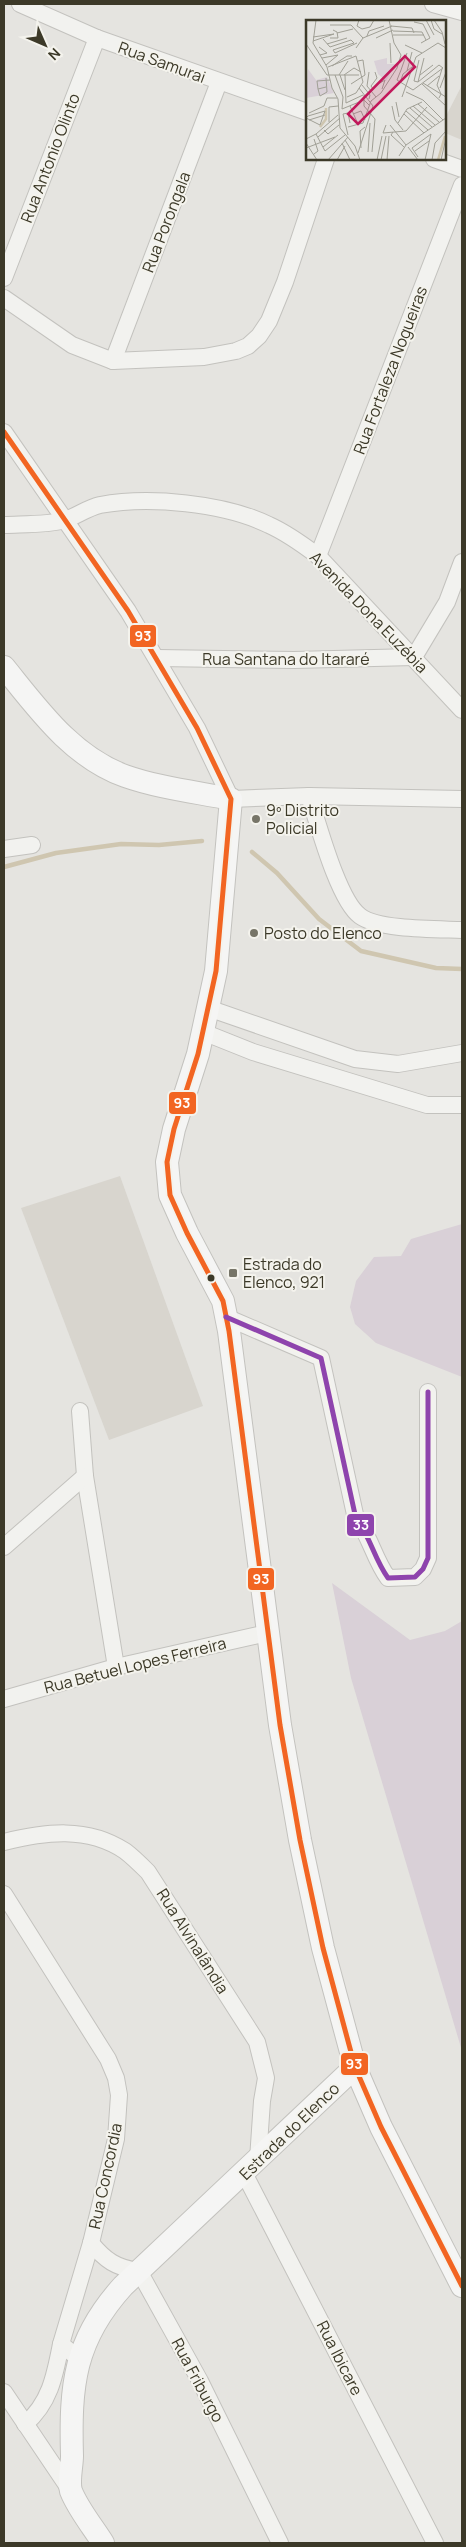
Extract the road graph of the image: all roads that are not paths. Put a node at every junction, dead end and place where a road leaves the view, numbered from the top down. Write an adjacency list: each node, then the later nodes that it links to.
1 (20, 4): 4 (street, Rua Samurai)
2 (433, 4): 3 (street)
3 (462, 12)
4 (97, 38): 5 (street, Rua Samurai); 11 (street, Rua Antonio Olinto)
5 (219, 82): 6 (street, Rua Samurai); 13 (street, Rua Porongala)
6 (306, 112)
7 (326, 160): 13 (street)
8 (437, 160): 9 (street)
9 (462, 169)
10 (462, 185): 17 (street, Rua Fortaleza Nogueiras)
11 (4, 278)
12 (4, 298): 13 (street)
13 (113, 361)
14 (4, 432): 15 (street)
15 (64, 520): 16 (street, Avenida Dona Euzébia); 17 (street, Avenida Dona Euzébia); 20 (street)
16 (4, 525)
17 (318, 556): 19 (street, Avenida Dona Euzébia)
18 (462, 562): 19 (street)
19 (414, 657): 20 (street, Rua Santana do Itararé); 22 (street, Avenida Dona Euzébia)
20 (158, 658): 24 (street)
21 (4, 667): 24 (street)
22 (462, 710)
23 (309, 796): 24 (street); 25 (street); 28 (street)
24 (231, 798): 29 (street)
25 (462, 799)
26 (32, 845): 27 (street)
27 (4, 849)
28 (462, 930)
29 (208, 1008): 30 (street); 31 (street)
30 (203, 1032): 32 (street); 33 (street)
31 (462, 1053)
32 (462, 1105)
33 (226, 1317): 34 (street); 38 (street)
34 (428, 1392)
35 (80, 1411): 36 (street)
36 (85, 1476): 37 (street); 39 (street)
37 (4, 1547)
38 (267, 1634): 39 (street, Rua Betuel Lopes Ferreira); 43 (street)
39 (116, 1667): 40 (street, Rua Betuel Lopes Ferreira)
40 (4, 1699)
41 (4, 1842): 44 (street, Rua Alvinalândia)
42 (4, 1894): 45 (street, Rua Concordia)
43 (355, 2068): 44 (street, Estrada do Elenco); 47 (street)
44 (251, 2166): 46 (street, Estrada do Elenco); 54 (street, Rua Ibicare)
45 (90, 2242): 46 (street); 48 (street, Rua Concordia)
46 (140, 2271): 48 (street, Estrada do Elenco); 53 (street, Rua Friburgo)
47 (462, 2286)
48 (70, 2351): 50 (street, Estrada do Elenco); 51 (street, Estrada do Elenco)
49 (4, 2392): 50 (street)
50 (25, 2424): 51 (street)
51 (70, 2490): 52 (street)
52 (103, 2543)
53 (280, 2543)
54 (435, 2543)

